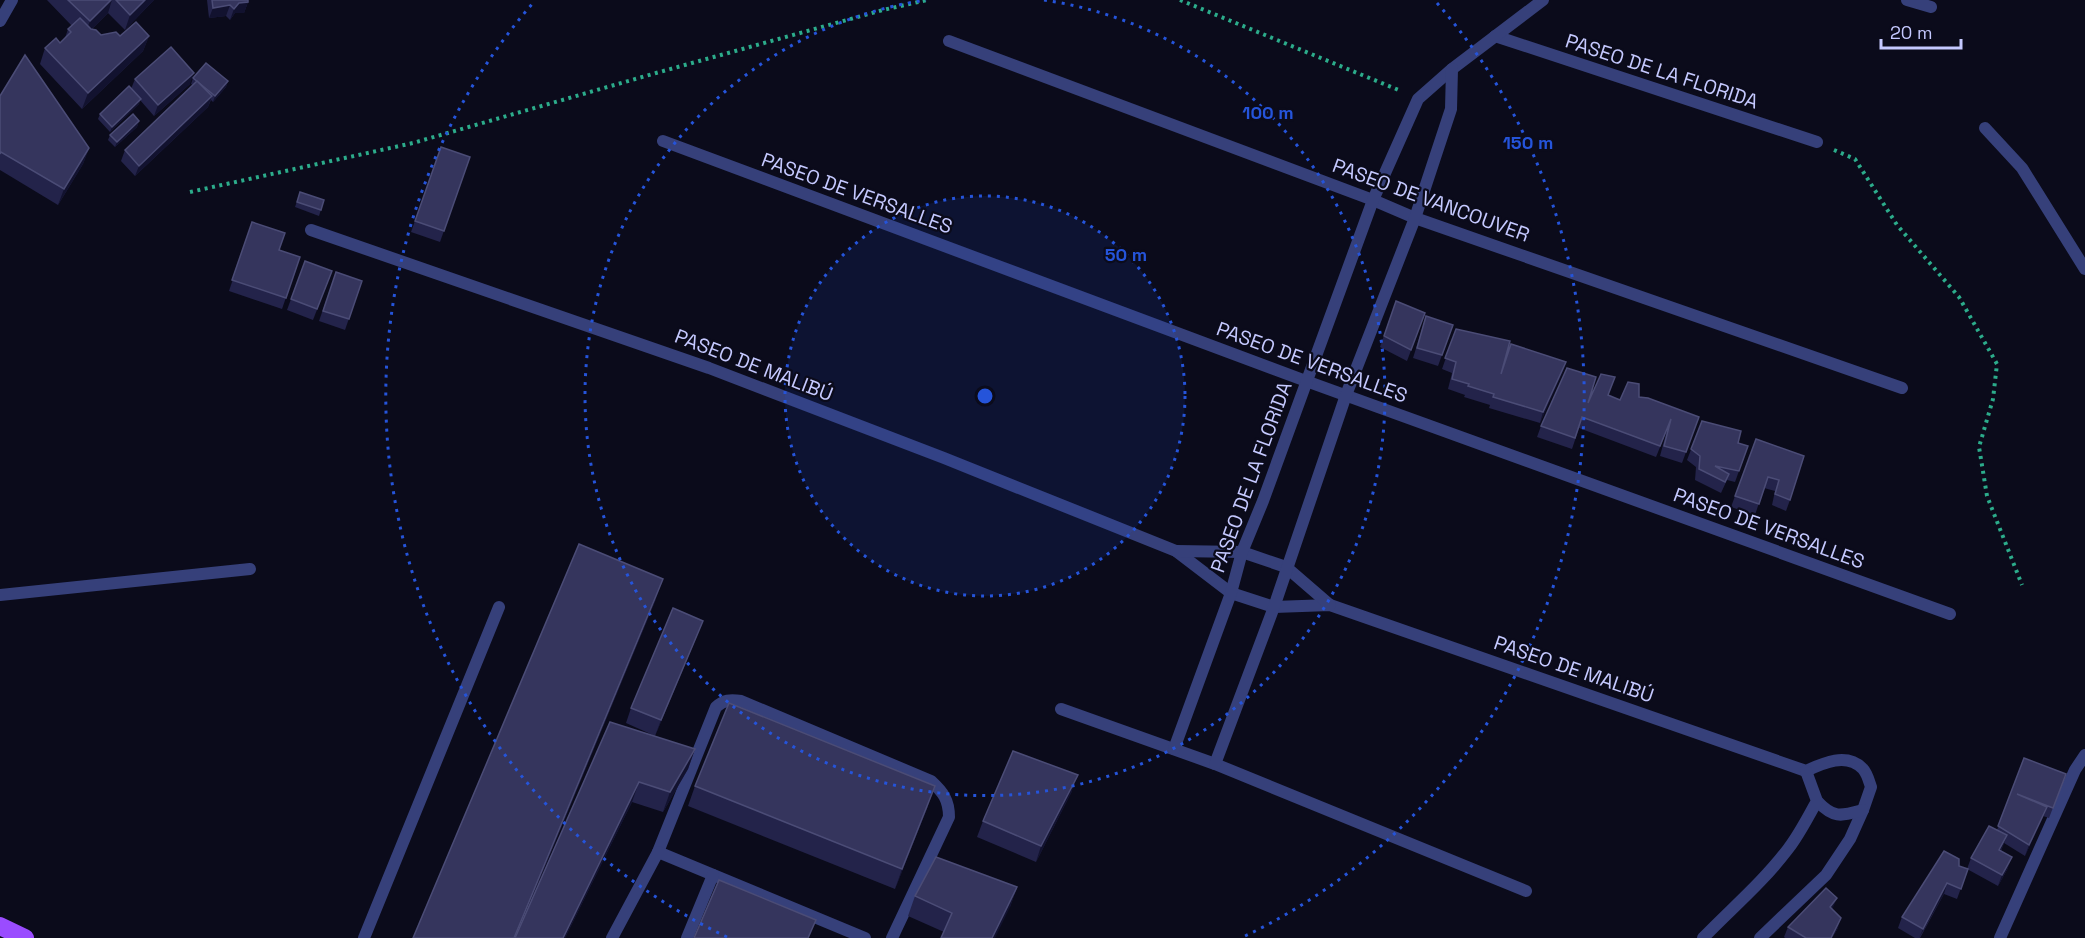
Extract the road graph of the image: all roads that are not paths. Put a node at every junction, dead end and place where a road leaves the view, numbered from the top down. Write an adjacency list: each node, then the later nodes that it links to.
1 (12, 0): 5 (street)
2 (1543, 0): 6 (street, PASEO DE LA FLORIDA)
3 (1906, 0): 4 (street)
4 (1931, 7)
5 (0, 21)
6 (1495, 36): 8 (street, PASEO DE LA FLORIDA); 11 (street, PASEO DE LA FLORIDA)
7 (949, 41): 12 (street, PASEO DE VANCOUVER)
8 (1452, 69): 12 (street, PASEO DE LA FLORIDA); 13 (street)
9 (1985, 128): 15 (street)
10 (663, 141): 16 (street, PASEO DE VERSALLES)
11 (1817, 142)
12 (1373, 200): 13 (street, PASEO DE VANCOUVER); 16 (street, PASEO DE LA FLORIDA)
13 (1414, 218): 17 (street, PASEO DE VANCOUVER); 18 (street)
14 (311, 230): 19 (street, PASEO DE MALIBÚ)
15 (2085, 269)
16 (1306, 381): 18 (street, PASEO DE VERSALLES); 20 (street, PASEO DE LA FLORIDA)
17 (1902, 388)
18 (1346, 395): 21 (street); 28 (street, PASEO DE VERSALLES)
19 (1176, 551): 20 (street, PASEO DE MALIBÚ); 23 (street, PASEO DE MALIBÚ)
20 (1242, 552): 21 (street, PASEO DE MALIBÚ); 23 (street, PASEO DE LA FLORIDA)
21 (1286, 567): 25 (street, PASEO DE MALIBÚ); 27 (street)
22 (250, 569): 24 (street)
23 (1231, 593): 27 (street, PASEO DE MALIBÚ); 30 (street, PASEO DE LA FLORIDA)
24 (0, 596)
25 (1330, 605): 27 (street, PASEO DE MALIBÚ); 33 (street, PASEO DE MALIBÚ)
26 (499, 607): 42 (street)
27 (1274, 607): 32 (street)
28 (1950, 614)
29 (1061, 709): 30 (street)
30 (1174, 749): 32 (street)
31 (2085, 754): 50 (street)
32 (1215, 764): 38 (street)
33 (1806, 771): 34 (street); 35 (street)
34 (1817, 801): 35 (street); 48 (street)
35 (1863, 810): 49 (street)
36 (658, 852): 37 (street); 43 (street); 47 (street)
37 (713, 875): 39 (street); 44 (street)
38 (1526, 891)
39 (833, 925): 45 (street); 46 (street)
40 (0, 926): 41 (main road)
41 (25, 938)
42 (364, 938)
43 (612, 938)
44 (687, 938)
45 (827, 938)
46 (864, 938)
47 (892, 938)
48 (1703, 938)
49 (1760, 938)
50 (2000, 938)

